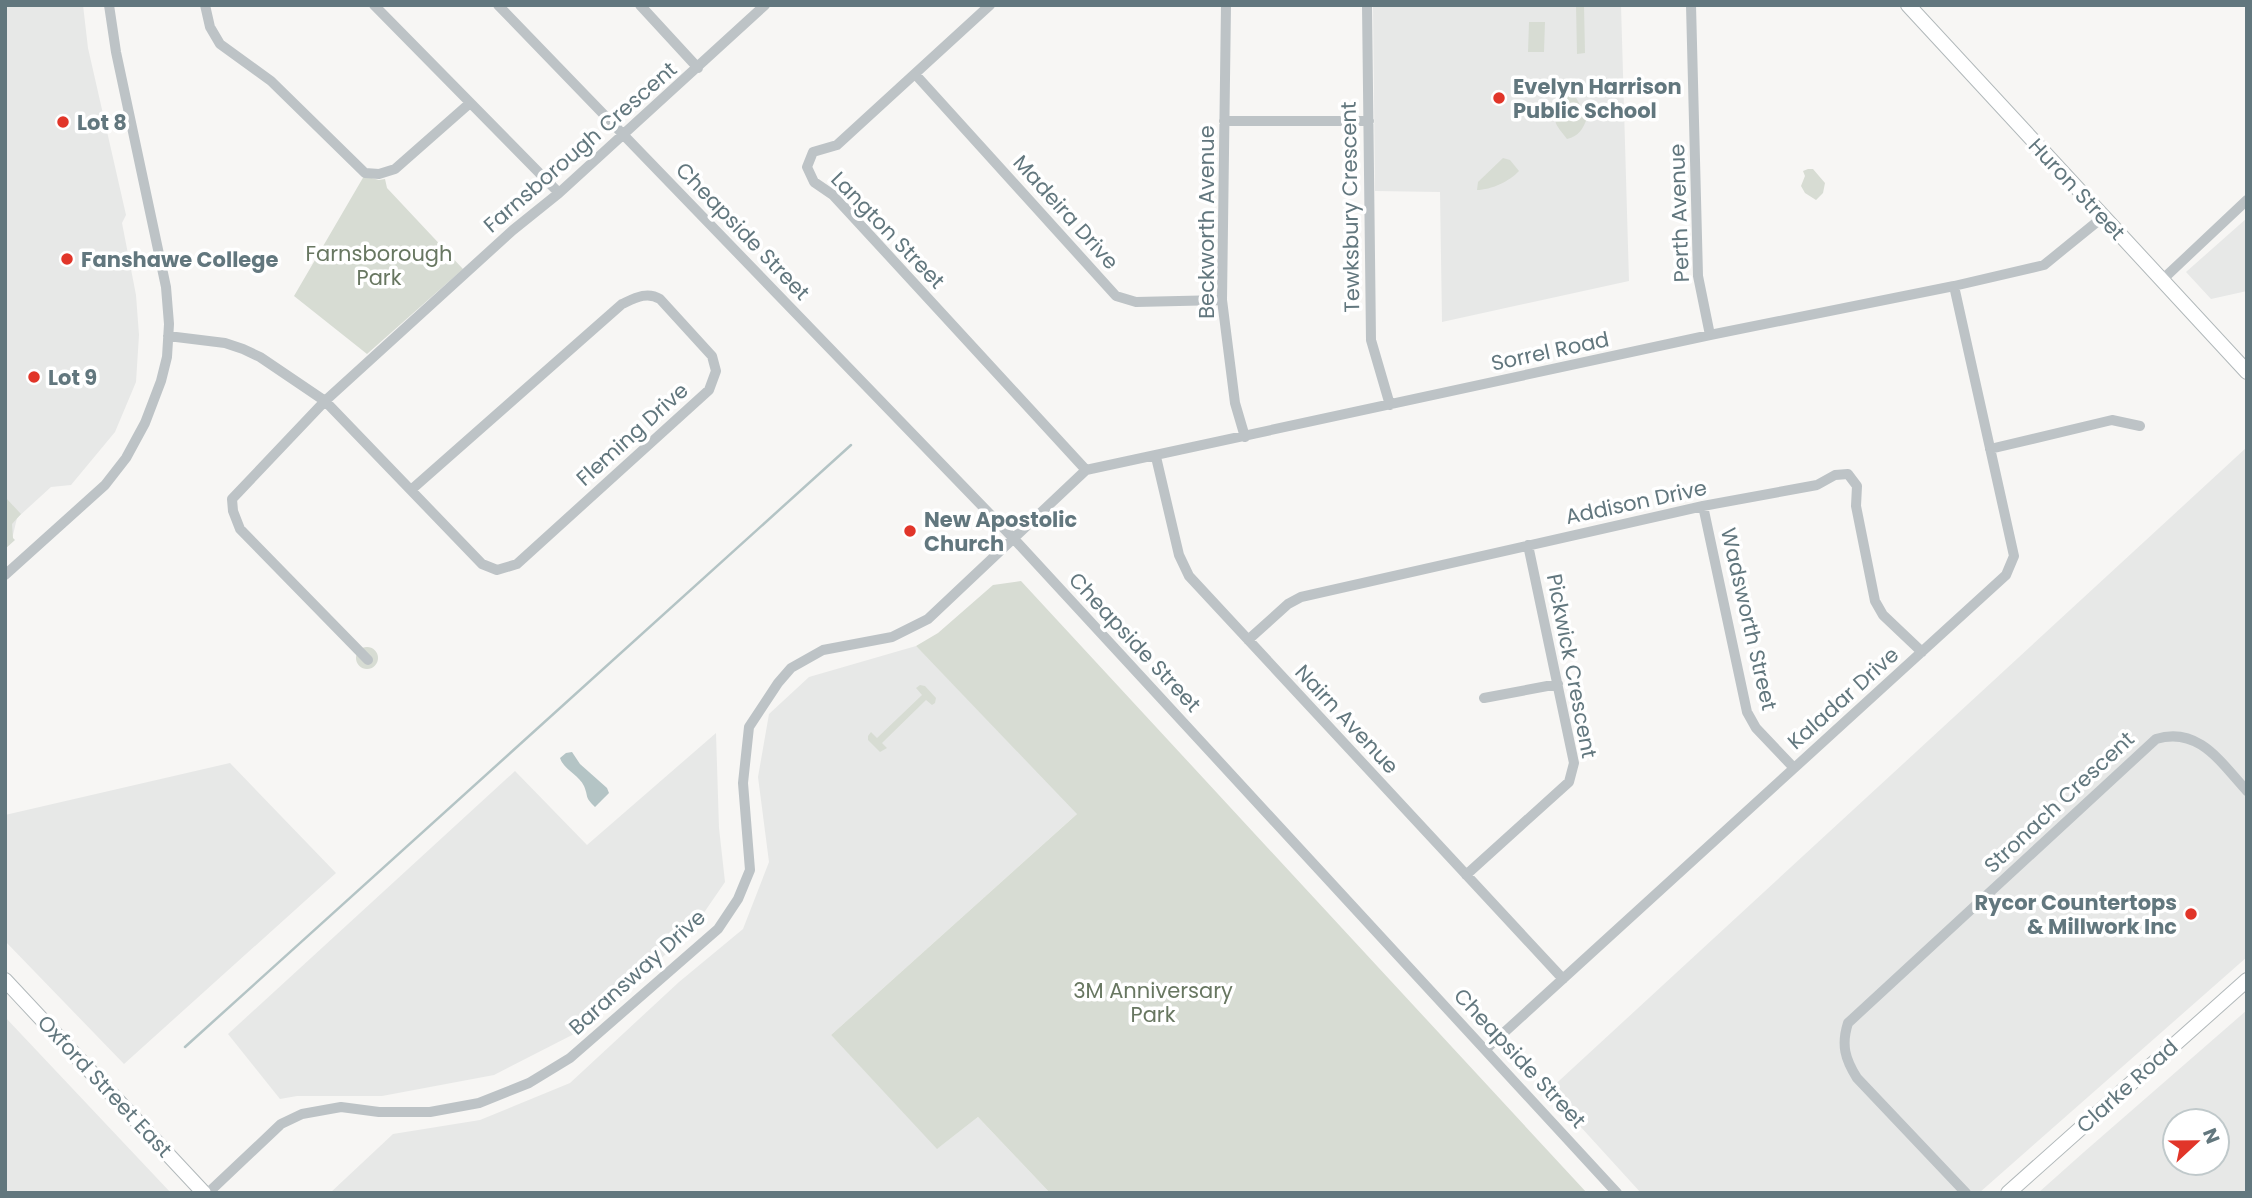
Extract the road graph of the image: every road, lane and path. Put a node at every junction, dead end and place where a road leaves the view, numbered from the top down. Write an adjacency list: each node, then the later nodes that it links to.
1 (109, 5): 25 (street)
2 (205, 5): 14 (street)
3 (374, 5): 14 (street)
4 (498, 5): 17 (street, Cheapside Street)
5 (640, 5): 12 (street)
6 (765, 5): 12 (street, Farnsborough Crescent)
7 (990, 5): 13 (street, Langton Street)
8 (1226, 5): 15 (street, Beckworth Avenue)
9 (1367, 5): 16 (street, Tewksbury Crescent)
10 (1691, 5): 24 (street, Perth Avenue)
11 (1908, 5): 20 (main road, Huron Street)
12 (698, 68): 17 (street, Farnsborough Crescent)
13 (915, 74): 23 (street, Madeira Drive); 33 (street, Langton Street)
14 (470, 103): 18 (street)
15 (1224, 121): 16 (street); 23 (street, Beckworth Avenue)
16 (1369, 121): 28 (street, Tewksbury Crescent)
17 (623, 134): 18 (street, Farnsborough Crescent); 36 (street, Cheapside Street)
18 (559, 193): 27 (street, Farnsborough Crescent)
19 (2247, 200): 21 (street)
20 (2104, 217): 21 (main road, Huron Street); 22 (street, Sorrel Road)
21 (2162, 280): 26 (main road, Huron Street)
22 (1954, 286): 24 (street, Sorrel Road); 31 (street, Kaladar Drive)
23 (1222, 300): 30 (street, Beckworth Avenue)
24 (1710, 335): 28 (street, Sorrel Road)
25 (167, 336): 27 (street, Fleming Drive); 38 (street)
26 (2247, 372)
27 (325, 401): 34 (street, Fleming Drive); 41 (street, Farnsborough Crescent)
28 (1390, 405): 30 (street, Sorrel Road)
29 (2140, 426): 31 (street)
30 (1245, 437): 32 (street, Sorrel Road)
31 (1990, 449): 40 (street, Kaladar Drive)
32 (1156, 457): 33 (street, Sorrel Road); 39 (street, Nairn Avenue)
33 (1086, 470): 36 (street)
34 (411, 490): 34 (street, Fleming Drive)
35 (1703, 506): 37 (street, Addison Drive); 40 (street, Addison Drive); 44 (street, Wadsworth Street)
36 (1014, 540): 50 (street, Cheapside Street); 51 (street, Baransway Drive)
37 (1528, 545): 39 (street, Addison Drive); 42 (street, Pickwick Crescent)
38 (5, 575)
39 (1248, 640): 46 (street, Nairn Avenue)
40 (1922, 652): 44 (street, Kaladar Drive)
41 (368, 660)
42 (1558, 684): 43 (street); 46 (street, Pickwick Crescent)
43 (1484, 698)
44 (1794, 768): 47 (street, Kaladar Drive)
45 (2247, 791): 53 (street, Stronach Crescent)
46 (1466, 875): 47 (street, Nairn Avenue)
47 (1563, 979): 50 (street, Kaladar Drive)
48 (5, 980): 51 (main road, Oxford Street East)
49 (2247, 980): 54 (main road, Clarke Road)
50 (1486, 1049): 52 (street, Cheapside Street)
51 (206, 1193)
52 (1617, 1193)
53 (1966, 1193)
54 (2008, 1193)

